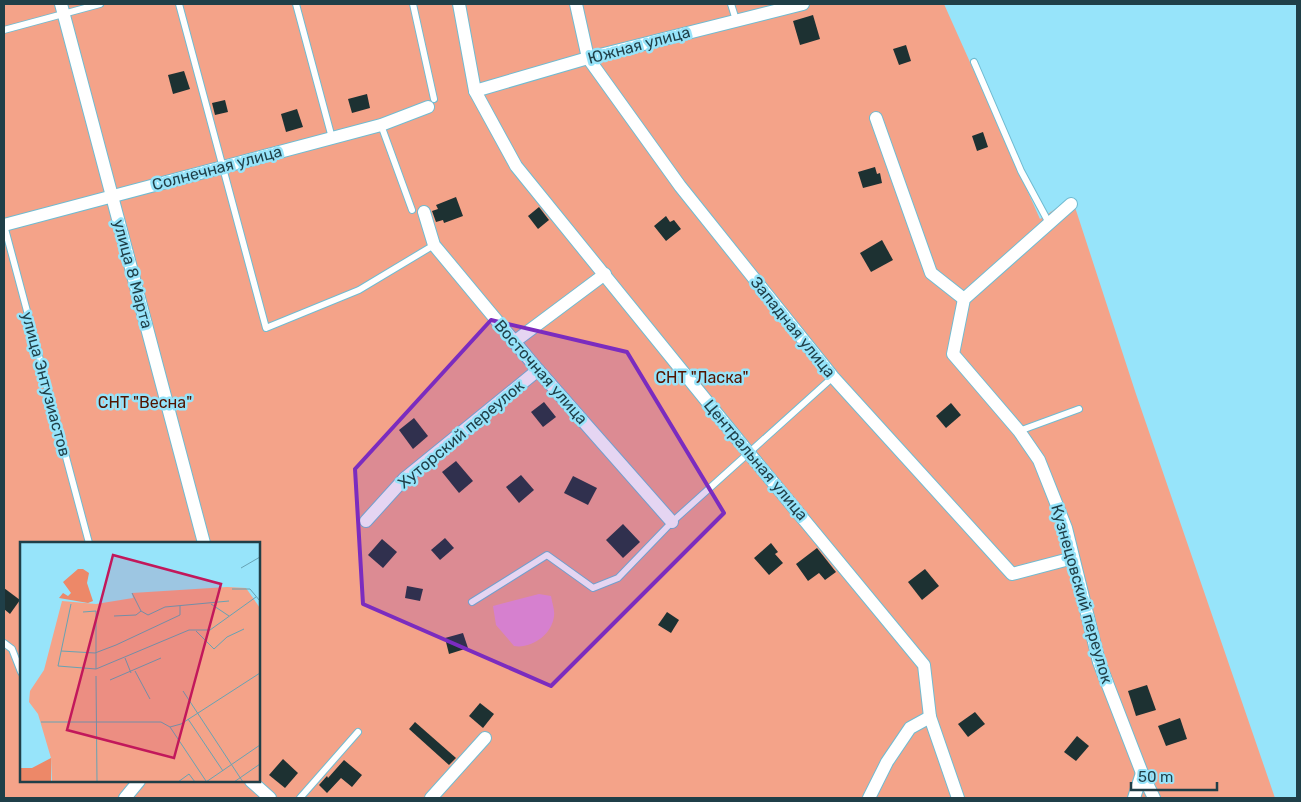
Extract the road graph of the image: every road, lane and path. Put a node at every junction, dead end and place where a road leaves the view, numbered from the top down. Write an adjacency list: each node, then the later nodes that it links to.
1 (100, 4): 9 (lane)
2 (179, 4): 19 (lane)
3 (296, 4): 18 (lane)
4 (413, 4): 15 (lane)
5 (459, 4): 14 (street, Центральная улица)
6 (576, 4): 12 (street, Западная улица)
7 (731, 4): 10 (lane)
8 (803, 4): 10 (street, Южная улица)
9 (63, 9): 11 (lane); 20 (street, улица 8 Марта)
10 (736, 20): 12 (street, Южная улица)
11 (4, 30)
12 (588, 58): 14 (street, Южная улица); 30 (street, Западная улица)
13 (974, 62): 23 (lane)
14 (475, 91): 26 (street, Центральная улица)
15 (431, 103): 17 (street, Солнечная улица)
16 (876, 118): 27 (street)
17 (381, 125): 18 (street, Солнечная улица); 22 (lane)
18 (332, 138): 19 (street, Солнечная улица)
19 (223, 166): 20 (street, Солнечная улица); 25 (lane)
20 (112, 196): 24 (street, Солнечная улица); 37 (street, улица 8 Марта)
21 (1071, 204): 23 (street)
22 (418, 211): 25 (street, Восточная улица)
23 (1049, 223): 27 (street)
24 (4, 225): 36 (lane, улица Энтузиастов)
25 (434, 246): 28 (street, Восточная улица)
26 (605, 274): 28 (street); 33 (street, Центральная улица)
27 (964, 299): 32 (street, Кузнецовский переулок)
28 (514, 342): 29 (street, Восточная улица)
29 (538, 370): 34 (street, Хуторский переулок); 35 (street, Восточная улица)
30 (833, 377): 33 (lane); 38 (street, Западная улица)
31 (1079, 409): 32 (lane)
32 (1019, 431): 38 (street, Кузнецовский переулок)
33 (748, 452): 35 (lane); 42 (street, Центральная улица)
34 (366, 521)
35 (672, 522): 39 (lane)
36 (89, 542)
37 (204, 542)
38 (1073, 558): 45 (street, Кузнецовский переулок)
39 (472, 602)
40 (4, 643): 41 (lane)
41 (20, 669)
42 (930, 718): 52 (street); 53 (street, Центральная улица)
43 (358, 732): 50 (lane)
44 (485, 738): 51 (street)
45 (1142, 774): 54 (street); 55 (street, Кузнецовский переулок)
46 (139, 782): 48 (street)
47 (252, 782): 49 (street)
48 (124, 798)
49 (270, 798)
50 (300, 798)
51 (431, 798)
52 (869, 798)
53 (958, 798)
54 (1134, 798)
55 (1154, 798)

